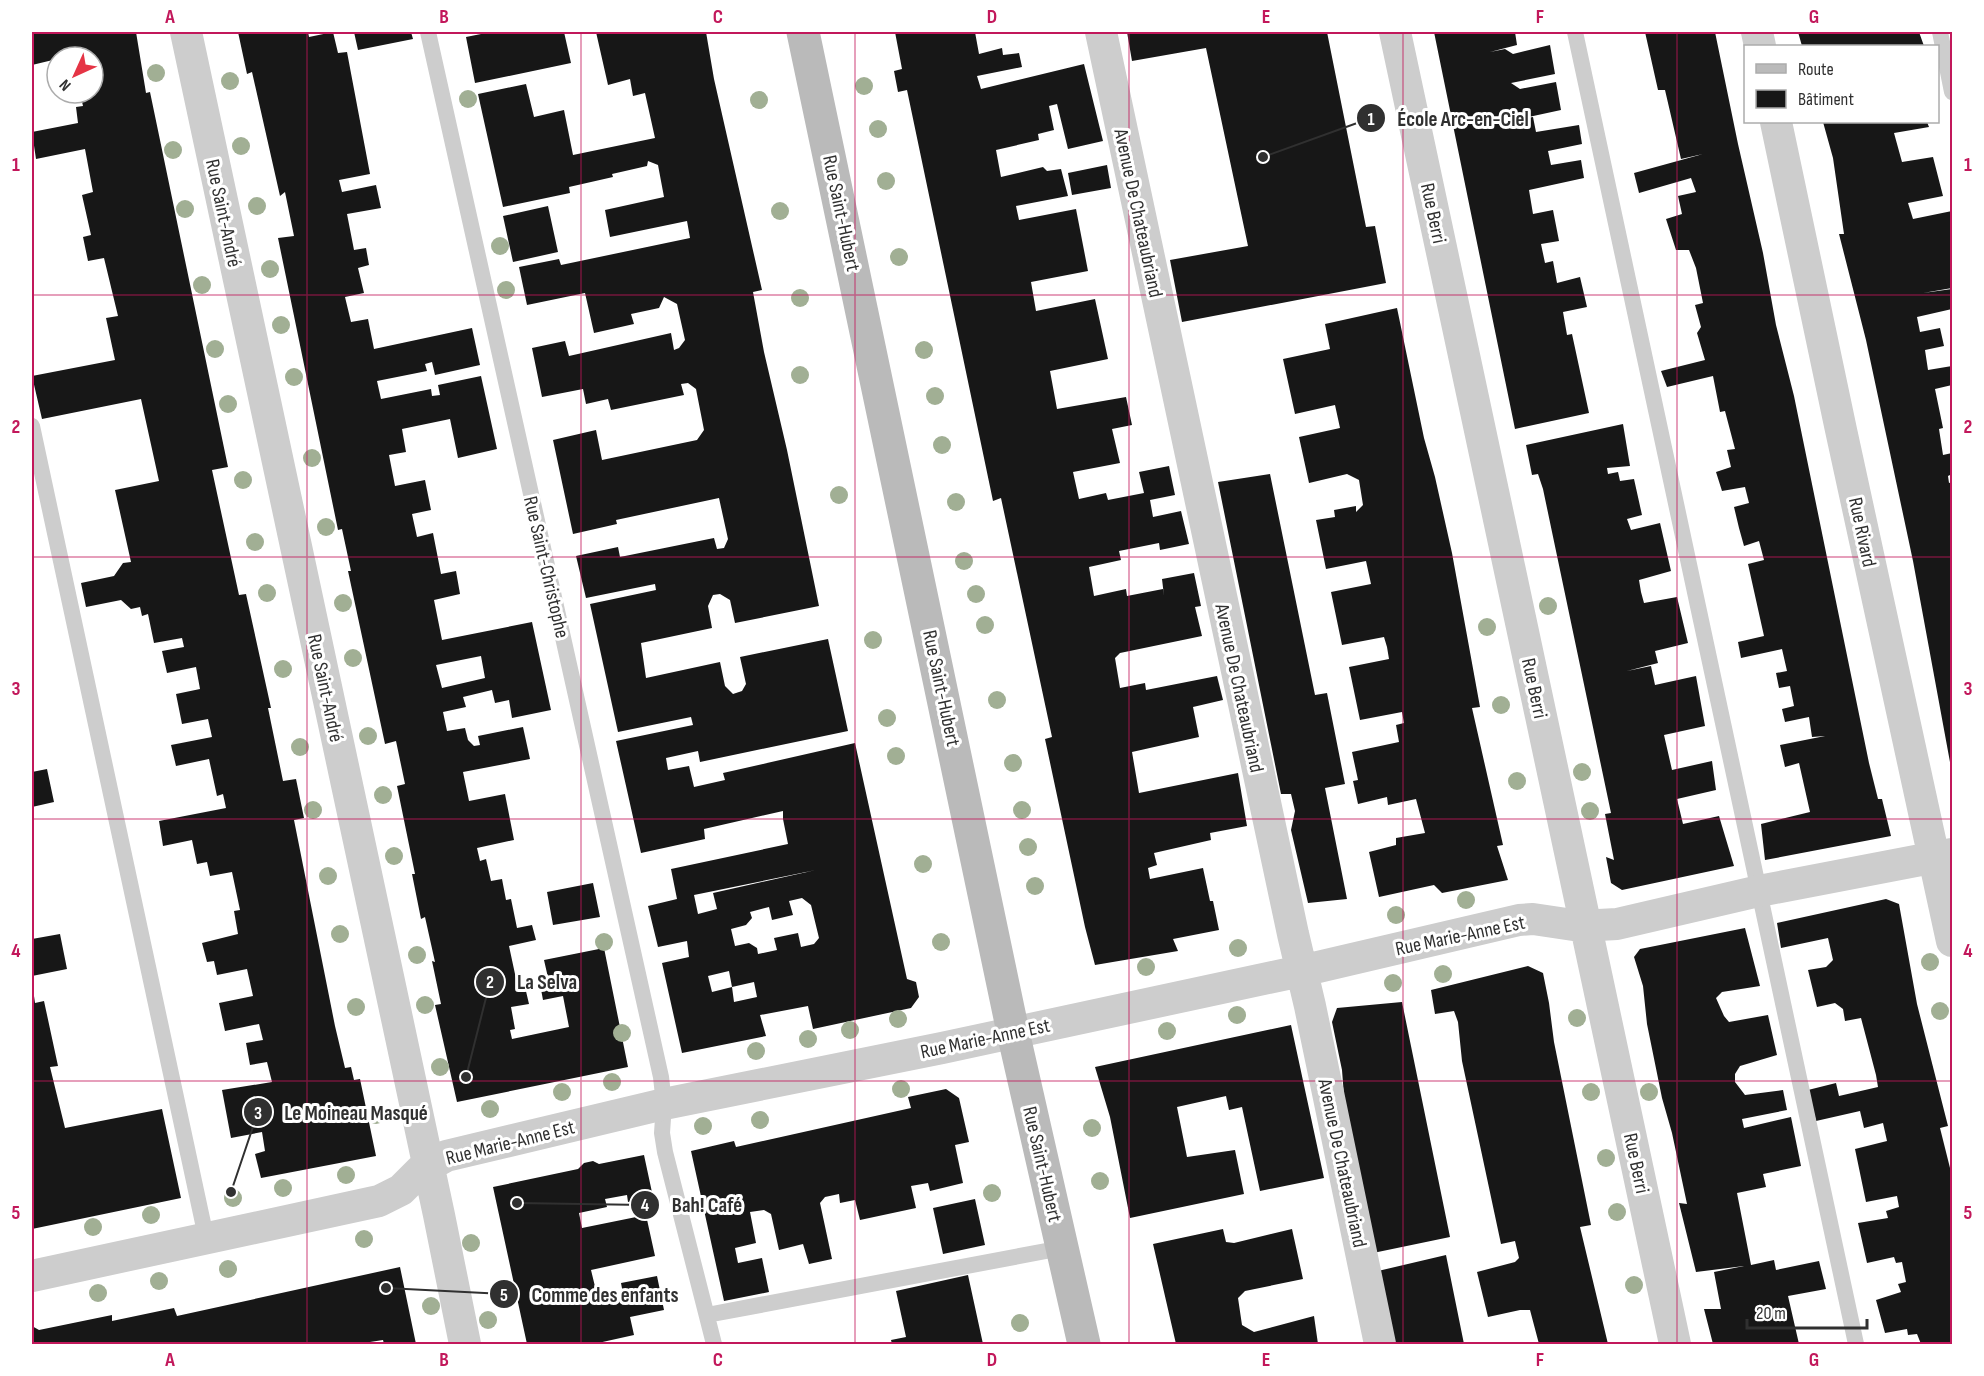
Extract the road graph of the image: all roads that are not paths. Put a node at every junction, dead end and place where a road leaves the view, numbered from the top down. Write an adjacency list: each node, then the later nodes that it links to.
1 (186, 32): 18 (street, Rue Saint-André)
2 (430, 32): 17 (lane, Rue Saint-Christophe)
3 (803, 32): 16 (street, Rue Saint-Hubert)
4 (1101, 32): 15 (street, Avenue De Chateaubriand)
5 (1395, 32): 13 (street, Rue Berri)
6 (1575, 32): 12 (lane)
7 (1940, 32): 8 (lane)
8 (1953, 92)
9 (1776, 123): 11 (street, Rue Rivard)
10 (32, 426): 19 (lane)
11 (1944, 856): 12 (street, Rue Marie-Anne Est); 14 (street, Rue Rivard)
12 (1759, 891): 13 (street, Rue Marie-Anne Est); 28 (lane)
13 (1586, 927): 15 (street, Rue Marie-Anne Est); 27 (street, Rue Berri)
14 (1953, 941)
15 (1301, 971): 16 (street, Rue Marie-Anne Est); 26 (street, Avenue De Chateaubriand)
16 (1013, 1032): 17 (street, Rue Marie-Anne Est); 20 (street, Rue Saint-Hubert)
17 (664, 1104): 18 (street, Rue Marie-Anne Est); 22 (lane, Rue Saint-Christophe)
18 (429, 1165): 19 (street, Rue Marie-Anne Est); 23 (street, Rue Saint-André)
19 (206, 1237): 21 (street, Rue Marie-Anne Est)
20 (1062, 1248): 22 (lane); 25 (street, Rue Saint-Hubert)
21 (32, 1276)
22 (707, 1315): 24 (lane, Rue Saint-Christophe)
23 (465, 1344)
24 (714, 1344)
25 (1084, 1344)
26 (1380, 1344)
27 (1675, 1344)
28 (1856, 1344)

